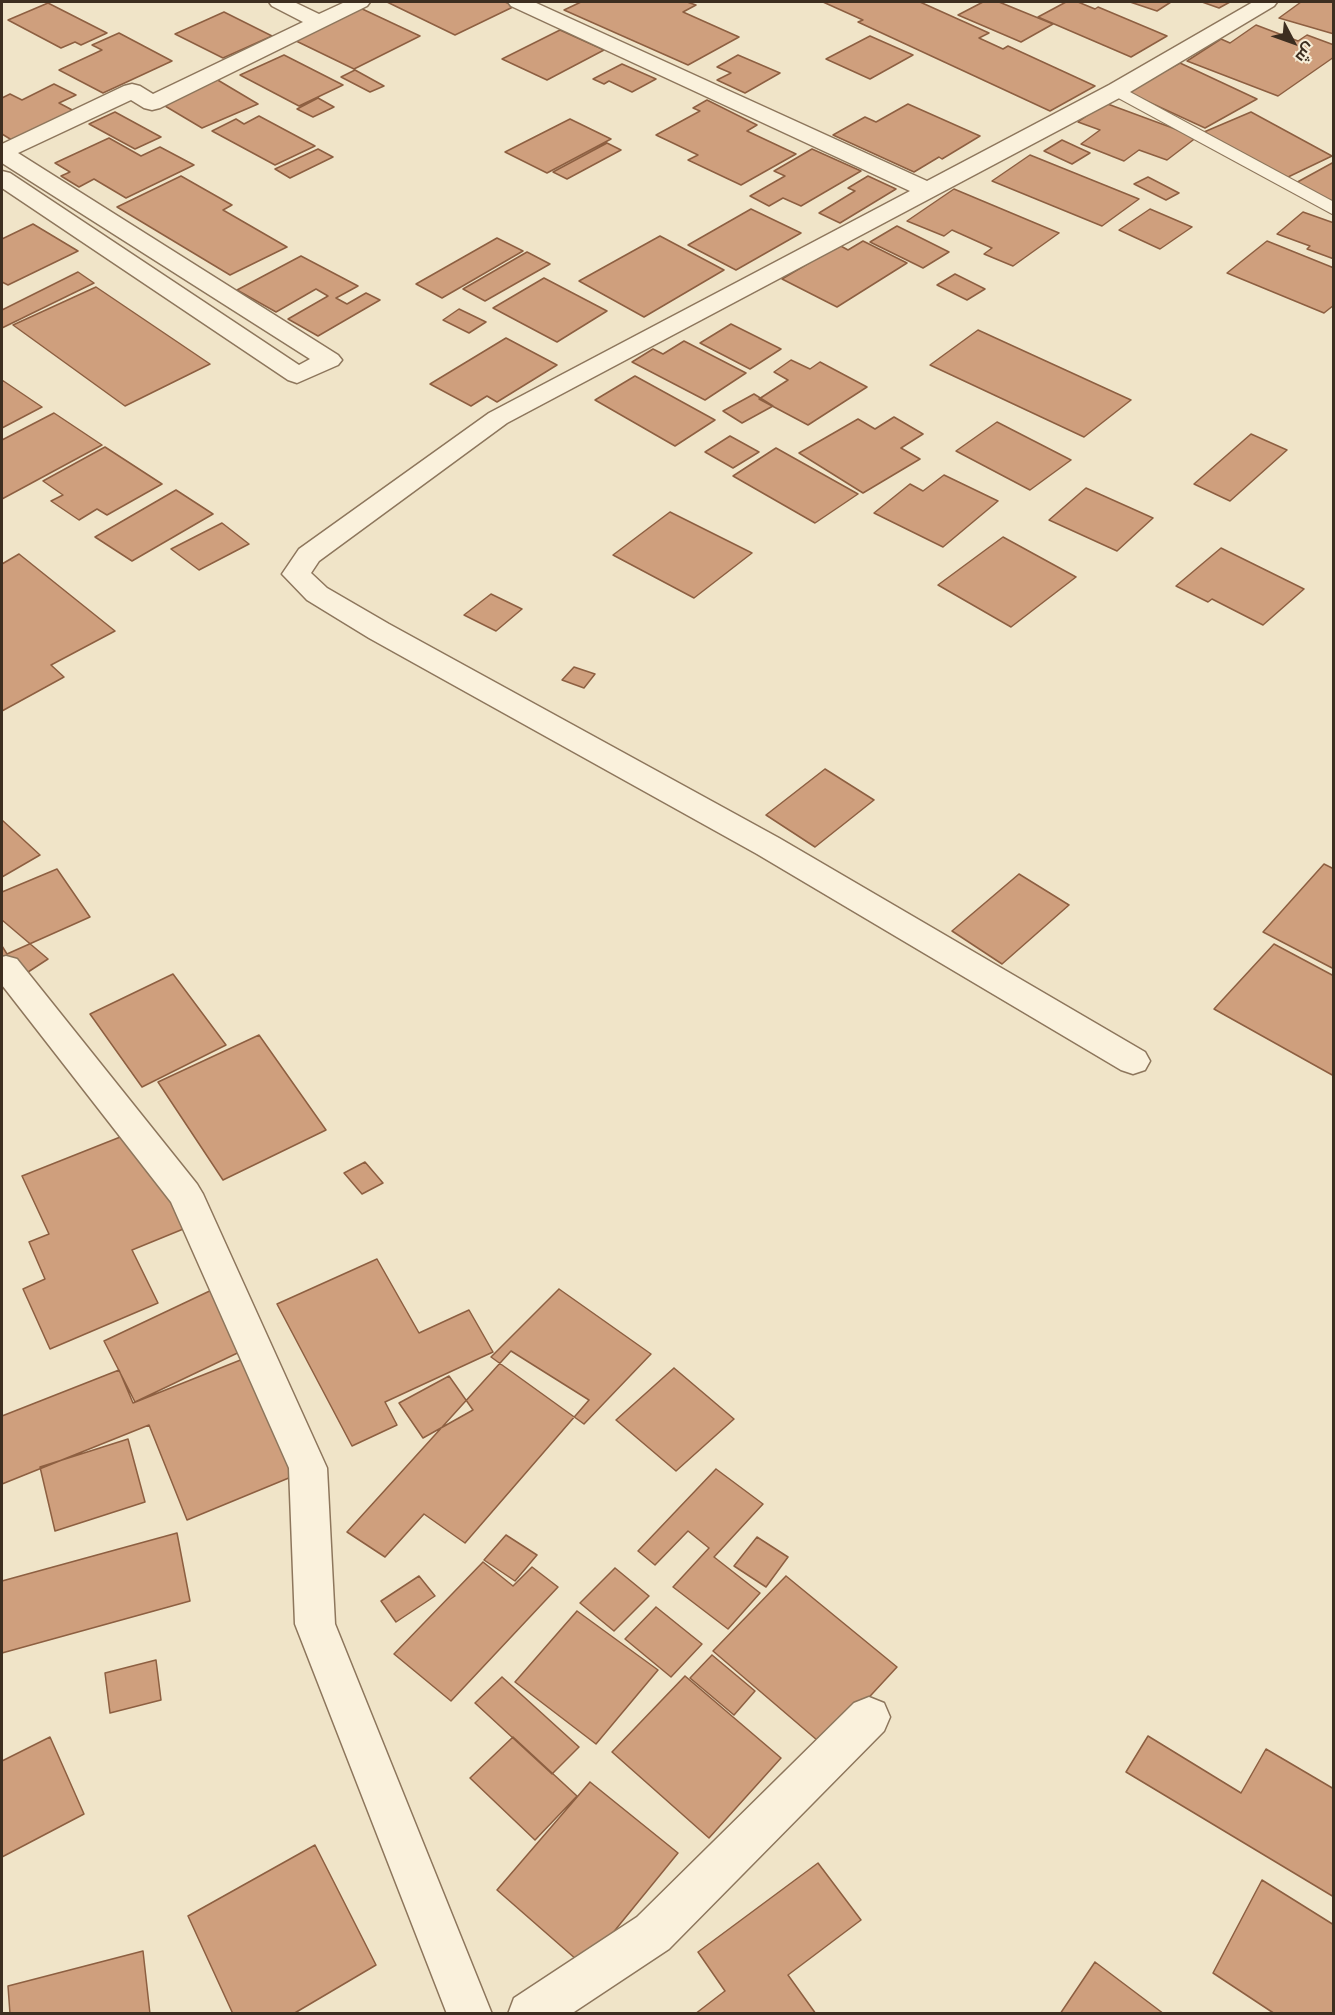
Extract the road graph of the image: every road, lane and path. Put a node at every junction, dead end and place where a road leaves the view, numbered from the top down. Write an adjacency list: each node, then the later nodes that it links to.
1 (279, 2): 5 (street)
2 (360, 2): 5 (street)
3 (518, 2): 9 (street)
4 (1267, 2): 6 (street)
5 (318, 21): 7 (street)
6 (1117, 90): 9 (street); 10 (lane)
7 (2, 153): 8 (street)
8 (2, 178)
9 (929, 191): 12 (street)
10 (1334, 210)
11 (6, 968): 14 (street)
12 (1133, 1061)
13 (869, 1717): 15 (street)
14 (470, 2013)
15 (531, 2013)

